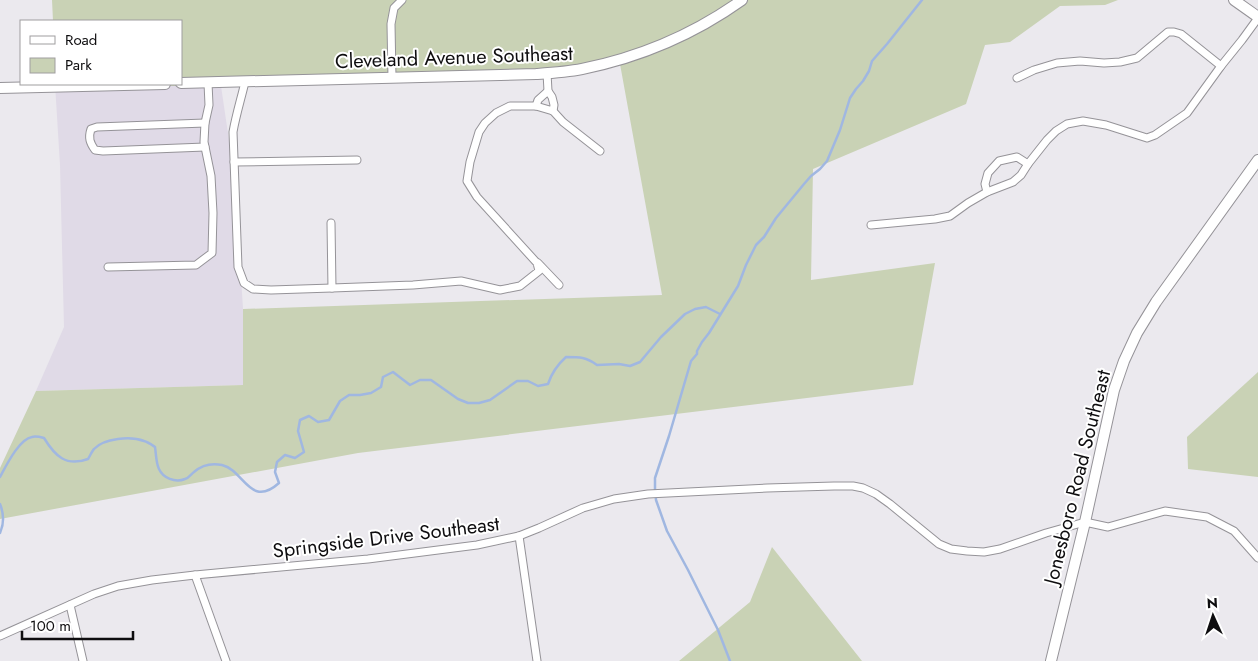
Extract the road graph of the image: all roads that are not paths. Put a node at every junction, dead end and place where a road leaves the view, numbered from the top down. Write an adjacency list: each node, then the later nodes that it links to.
1 (402, 0): 7 (street)
2 (742, 0): 6 (main road, Cleveland Avenue Southeast)
3 (1234, 0): 4 (main road)
4 (1258, 18): 5 (street)
5 (1221, 66): 8 (street); 23 (street)
6 (547, 73): 7 (main road, Cleveland Avenue Southeast); 14 (street)
7 (392, 78): 9 (main road, Cleveland Avenue Southeast)
8 (1017, 78)
9 (245, 82): 11 (main road, Cleveland Avenue Southeast); 22 (street)
10 (182, 83): 11 (main road, Cleveland Avenue Southeast)
11 (208, 83): 17 (street)
12 (123, 85): 13 (main road)
13 (0, 88)
14 (548, 91): 15 (street); 16 (street)
15 (536, 106): 16 (street); 27 (street)
16 (553, 111): 19 (street)
17 (205, 123): 18 (street); 18 (street)
18 (205, 147): 28 (street)
19 (600, 151)
20 (358, 160): 22 (street)
21 (1258, 160): 31 (main road, Jonesboro Road Southeast)
22 (234, 162): 30 (street)
23 (1028, 164): 24 (street); 24 (street)
24 (987, 192): 26 (street)
25 (331, 222): 30 (street)
26 (871, 225)
27 (537, 263): 29 (street); 30 (street)
28 (108, 267)
29 (558, 285)
30 (332, 288)
31 (1084, 522): 32 (street, Springside Drive Southeast); 33 (street); 40 (main road, Jonesboro Road Southeast)
32 (520, 536): 34 (street, Springside Drive Southeast); 39 (street)
33 (1258, 558)
34 (195, 574): 35 (street, Springside Drive Southeast); 38 (street)
35 (70, 605): 36 (street, Springside Drive Southeast); 37 (street)
36 (0, 636)
37 (83, 661)
38 (226, 661)
39 (537, 661)
40 (1051, 661)

